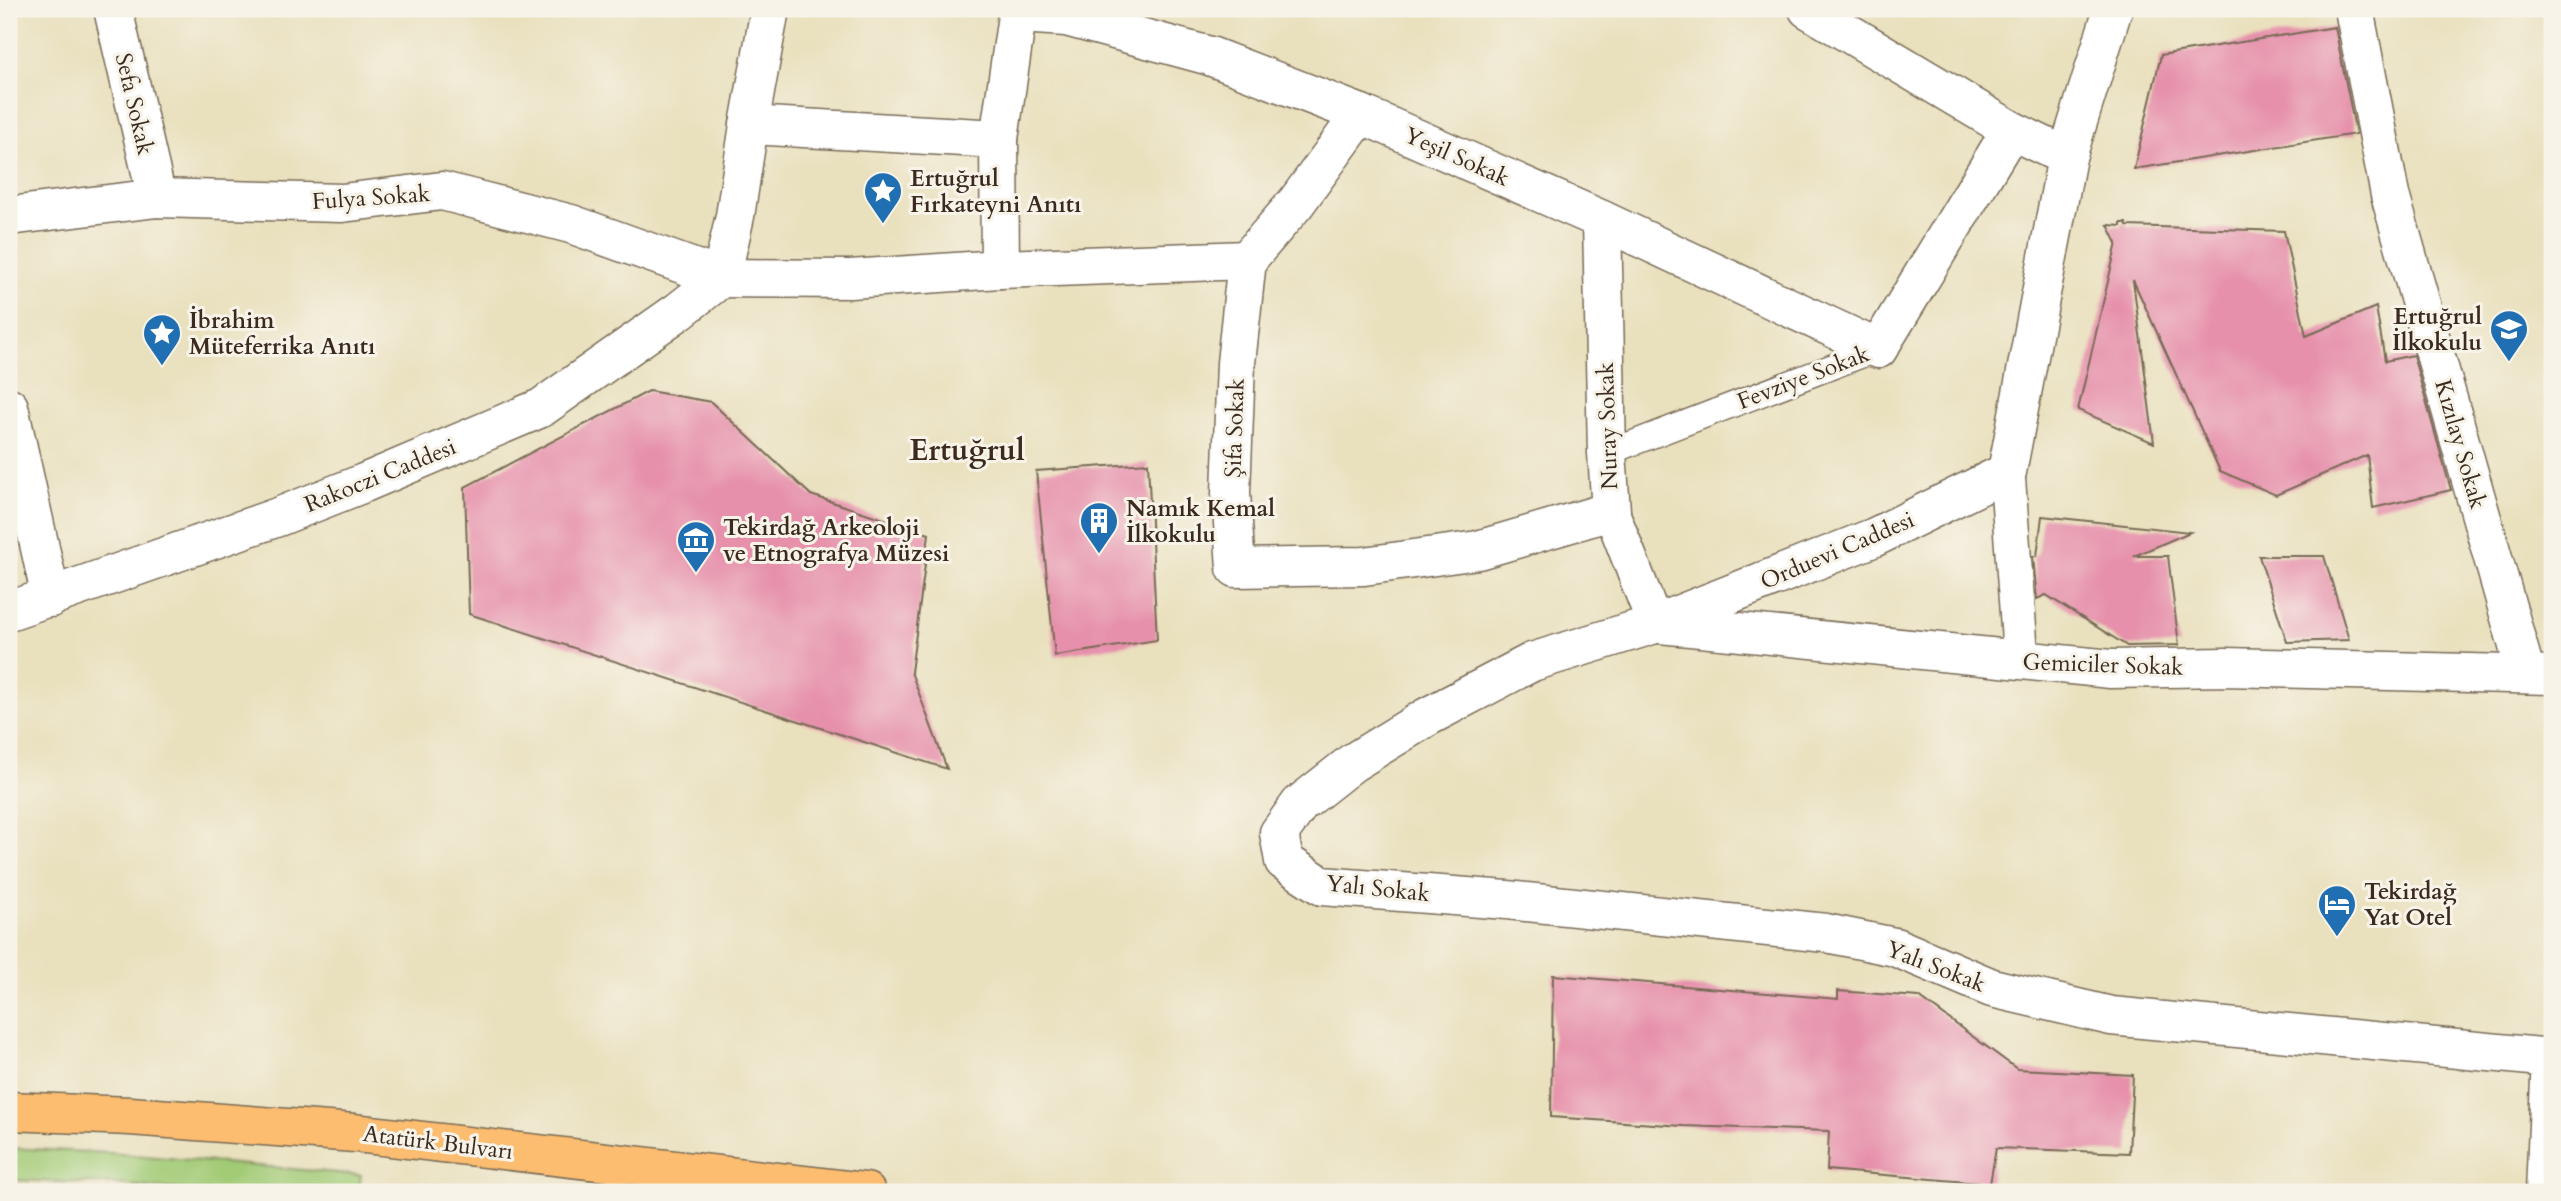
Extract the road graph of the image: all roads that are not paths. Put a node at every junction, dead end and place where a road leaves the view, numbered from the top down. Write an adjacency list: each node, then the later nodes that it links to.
1 (113, 9): 12 (street, Sefa Sokak)
2 (770, 9): 8 (street)
3 (1808, 9): 9 (street)
4 (2113, 9): 11 (street)
5 (2354, 9): 27 (street, Kızılay Sokak)
6 (1018, 11): 7 (street, Yeşil Sokak); 10 (street)
7 (1361, 114): 14 (street, Yeşil Sokak); 15 (street)
8 (749, 125): 10 (street); 17 (street)
9 (2011, 130): 11 (street); 18 (street, Fevziye Sokak)
10 (999, 139): 16 (street)
11 (2067, 157): 21 (street)
12 (157, 198): 13 (street, Fulya Sokak); 17 (street, Fulya Sokak)
13 (9, 216)
14 (1602, 220): 18 (street, Yeşil Sokak); 20 (street, Nuray Sokak)
15 (1247, 260): 16 (street, Fulya Sokak); 22 (street, Şifa Sokak)
16 (1000, 269): 17 (street, Fulya Sokak)
17 (721, 278): 23 (street, Rakoczi Caddesi)
18 (1878, 349): 20 (lane, Fevziye Sokak)
19 (9, 407): 23 (street)
20 (1607, 453): 22 (street, Nuray Sokak)
21 (2007, 472): 25 (street, Orduevi Caddesi); 26 (street)
22 (1611, 511): 25 (street, Nuray Sokak)
23 (51, 598): 24 (street, Rakoczi Caddesi)
24 (9, 611)
25 (1655, 624): 26 (street, Gemiciler Sokak); 28 (street, Orduevi Caddesi)
26 (2021, 661): 27 (street, Gemiciler Sokak)
27 (2539, 674)
28 (1284, 861): 29 (street, Yalı Sokak)
29 (2551, 1058): 32 (street)
30 (9, 1111): 31 (main road, Atatürk Bulvarı)
31 (866, 1192)
32 (2545, 1192)

